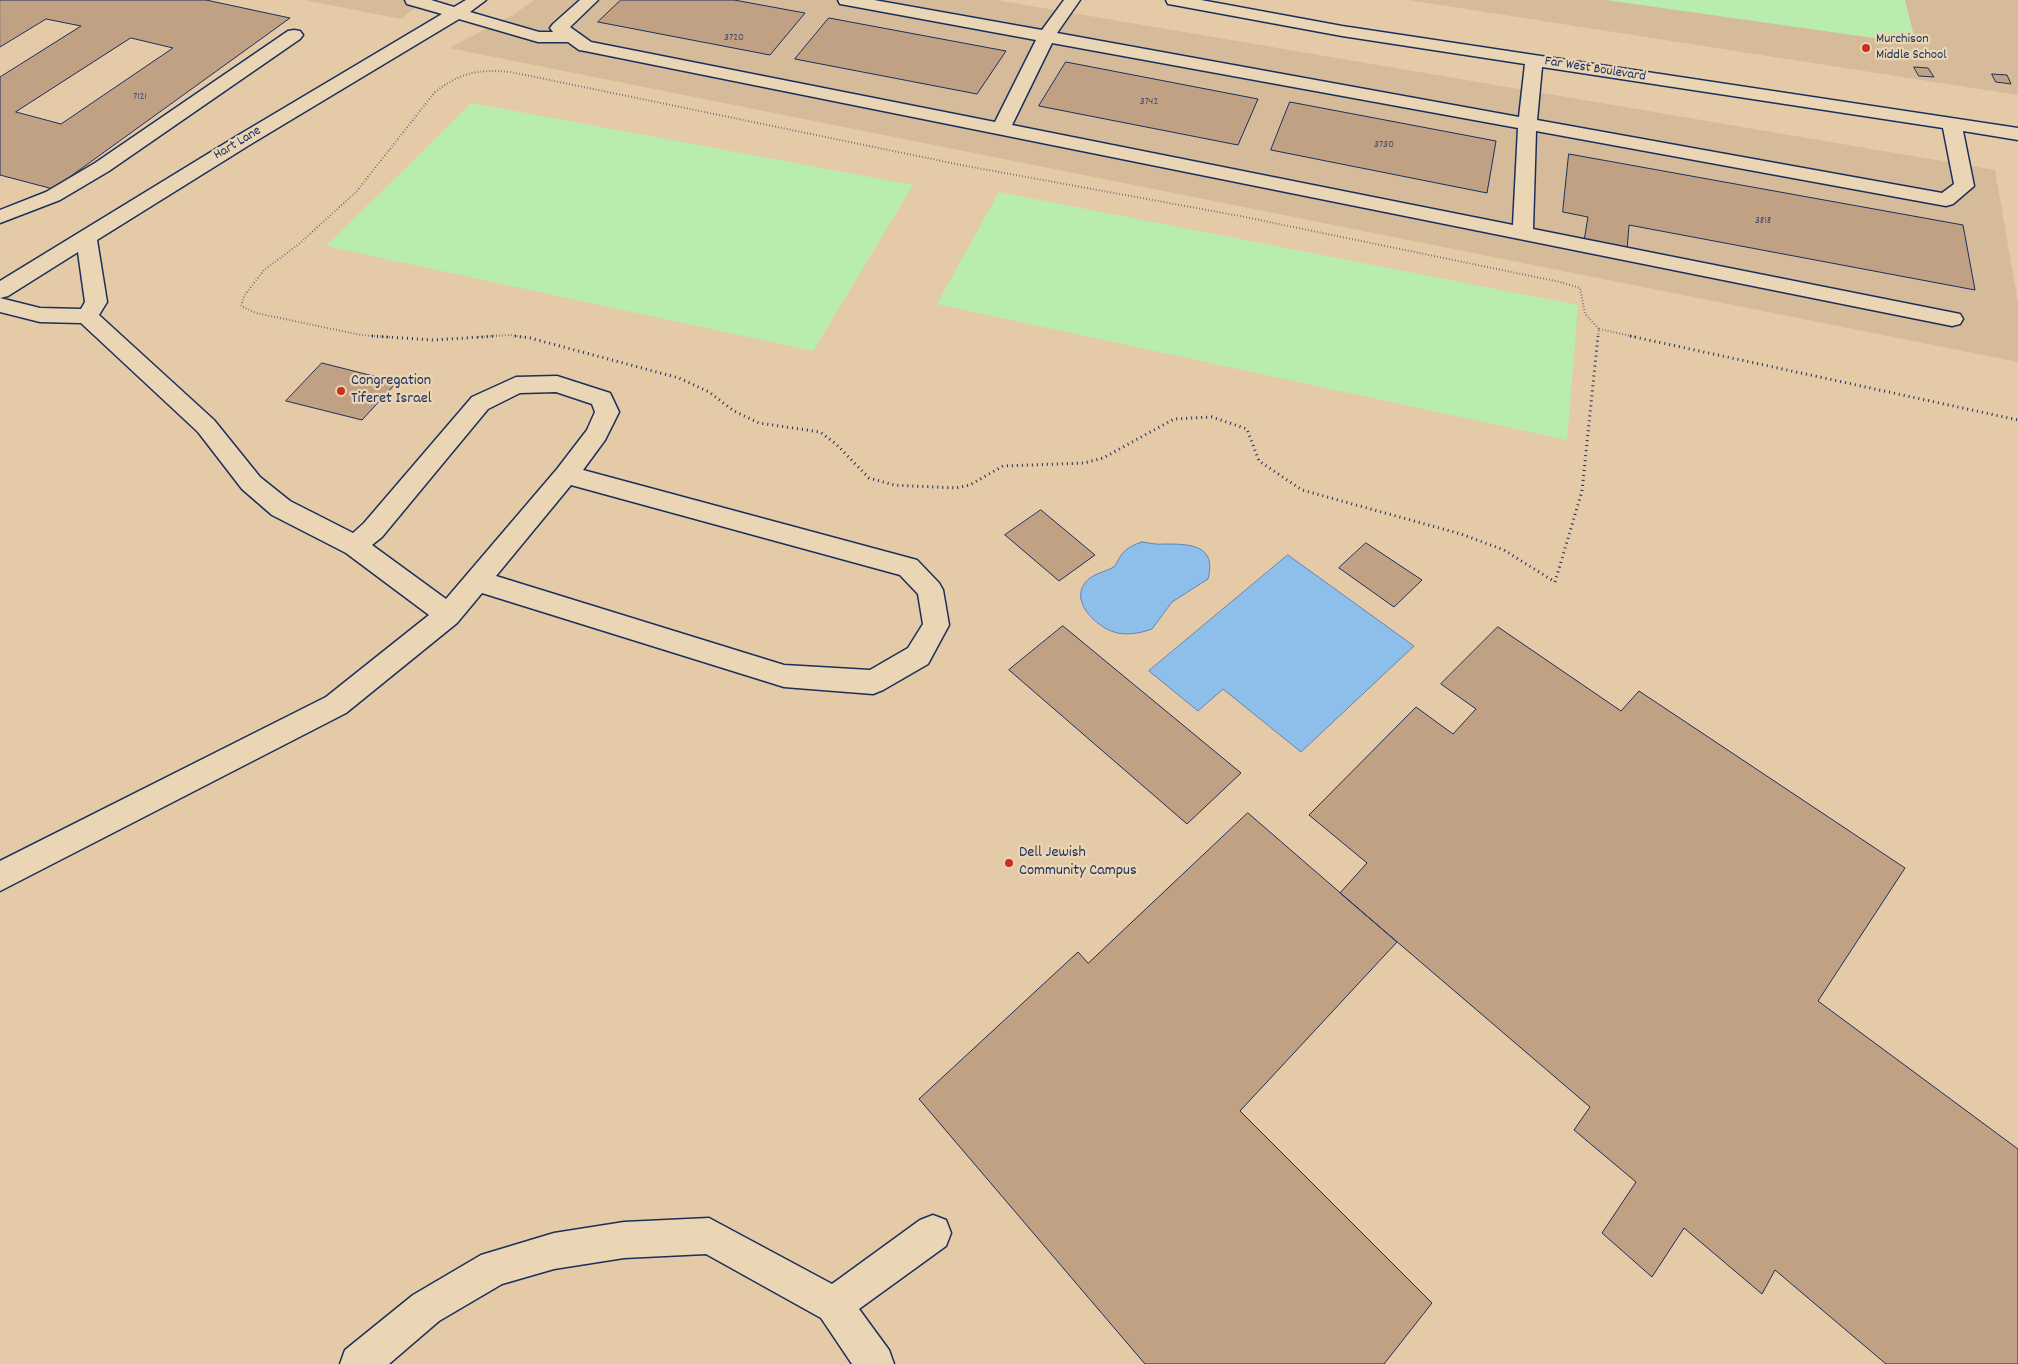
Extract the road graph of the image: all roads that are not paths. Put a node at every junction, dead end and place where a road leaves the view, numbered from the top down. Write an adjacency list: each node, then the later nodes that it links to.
1 (413, 0): 7 (street)
2 (478, 0): 7 (street, Hart Lane)
3 (590, 0): 9 (street)
4 (846, 0): 10 (street)
5 (1072, 0): 10 (street)
6 (1174, 0): 11 (street, Far West Boulevard)
7 (458, 12): 9 (street); 18 (street, Hart Lane)
8 (294, 35): 16 (street)
9 (572, 37): 14 (street)
10 (1046, 37): 13 (street); 14 (street)
11 (1534, 61): 12 (street, Far West Boulevard); 13 (street)
12 (1952, 124): 13 (street); 15 (street, Far West Boulevard)
13 (1527, 125): 17 (street)
14 (1001, 129): 17 (street)
15 (2018, 134)
16 (0, 217)
17 (1523, 233): 22 (street)
18 (86, 238): 19 (street, Hart Lane); 21 (street)
19 (0, 291)
20 (0, 305): 21 (street)
21 (87, 316): 24 (street)
22 (1952, 319)
23 (566, 475): 24 (street); 25 (street); 25 (street)
24 (355, 546): 26 (street)
25 (477, 581): 26 (street)
26 (448, 615): 27 (street)
27 (0, 877)
28 (933, 1233): 29 (street)
29 (834, 1305): 30 (street); 31 (street)
30 (359, 1364)
31 (875, 1364)

